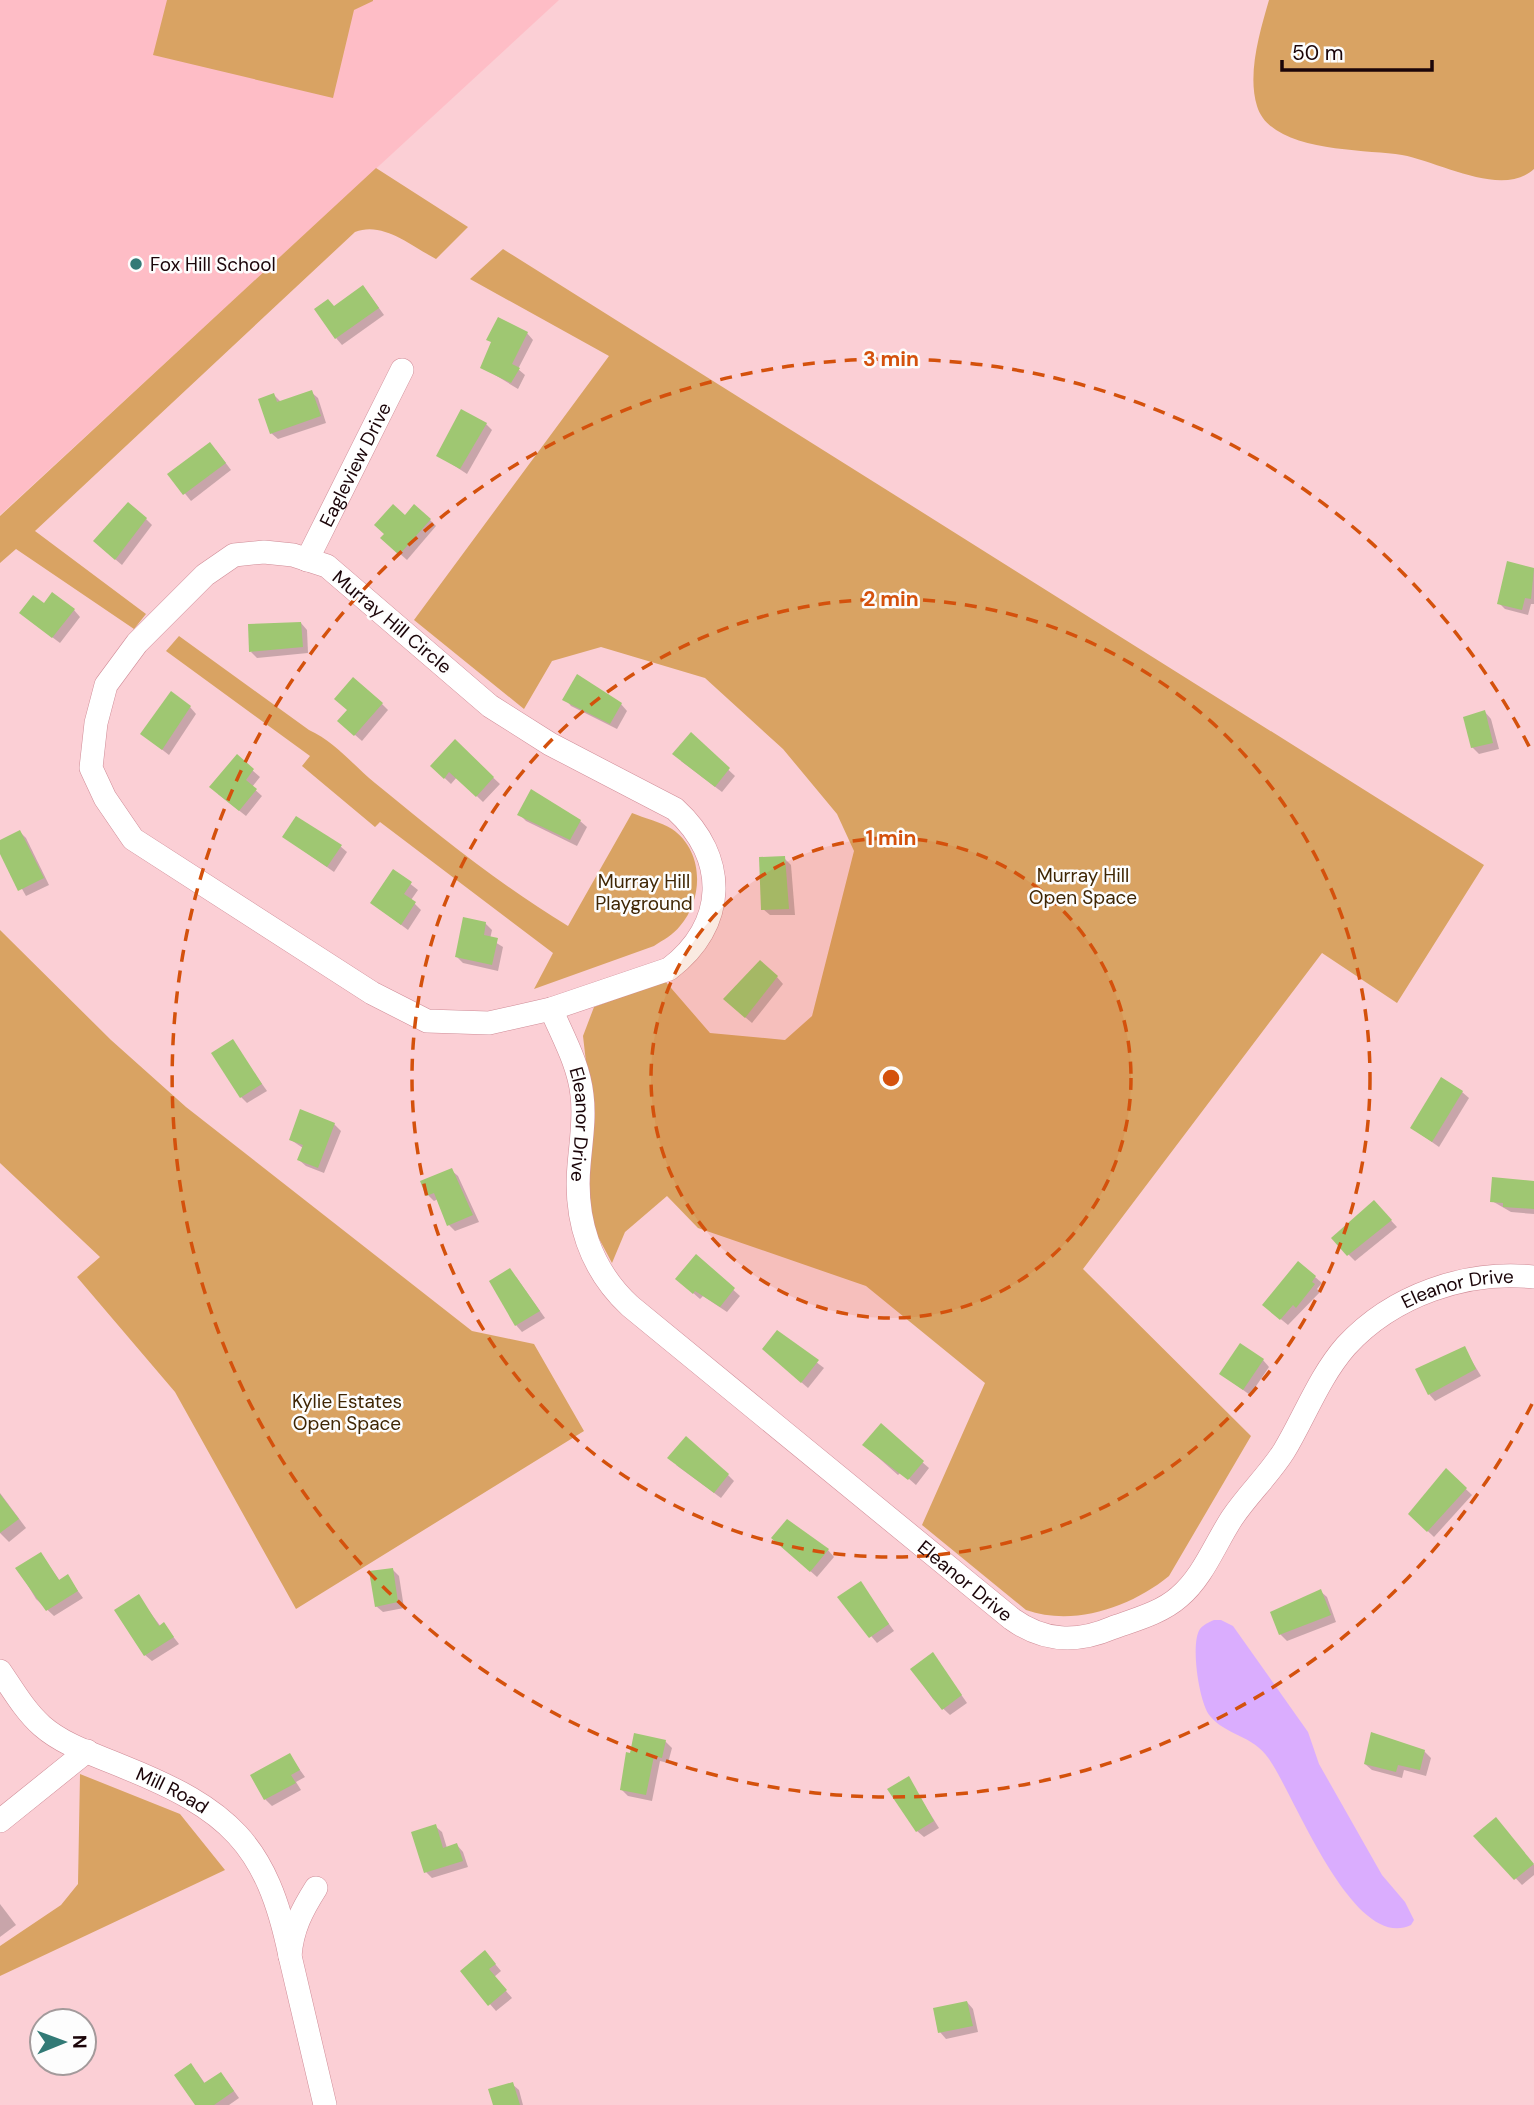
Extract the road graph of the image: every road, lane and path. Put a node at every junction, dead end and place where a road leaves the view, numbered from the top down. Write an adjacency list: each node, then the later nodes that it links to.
1 (402, 370): 2 (street, Eagleview Drive)
2 (307, 560): 3 (street, Murray Hill Circle); 3 (street, Murray Hill Circle)
3 (551, 1009): 4 (street, Eleanor Drive)
4 (1534, 1278)
5 (0, 1671): 6 (street, Mill Road)
6 (87, 1751): 7 (street); 9 (street, Mill Road)
7 (0, 1821)
8 (316, 1888): 9 (street, Mill Road)
9 (290, 1956): 10 (street, Mill Road)
10 (325, 2105)

